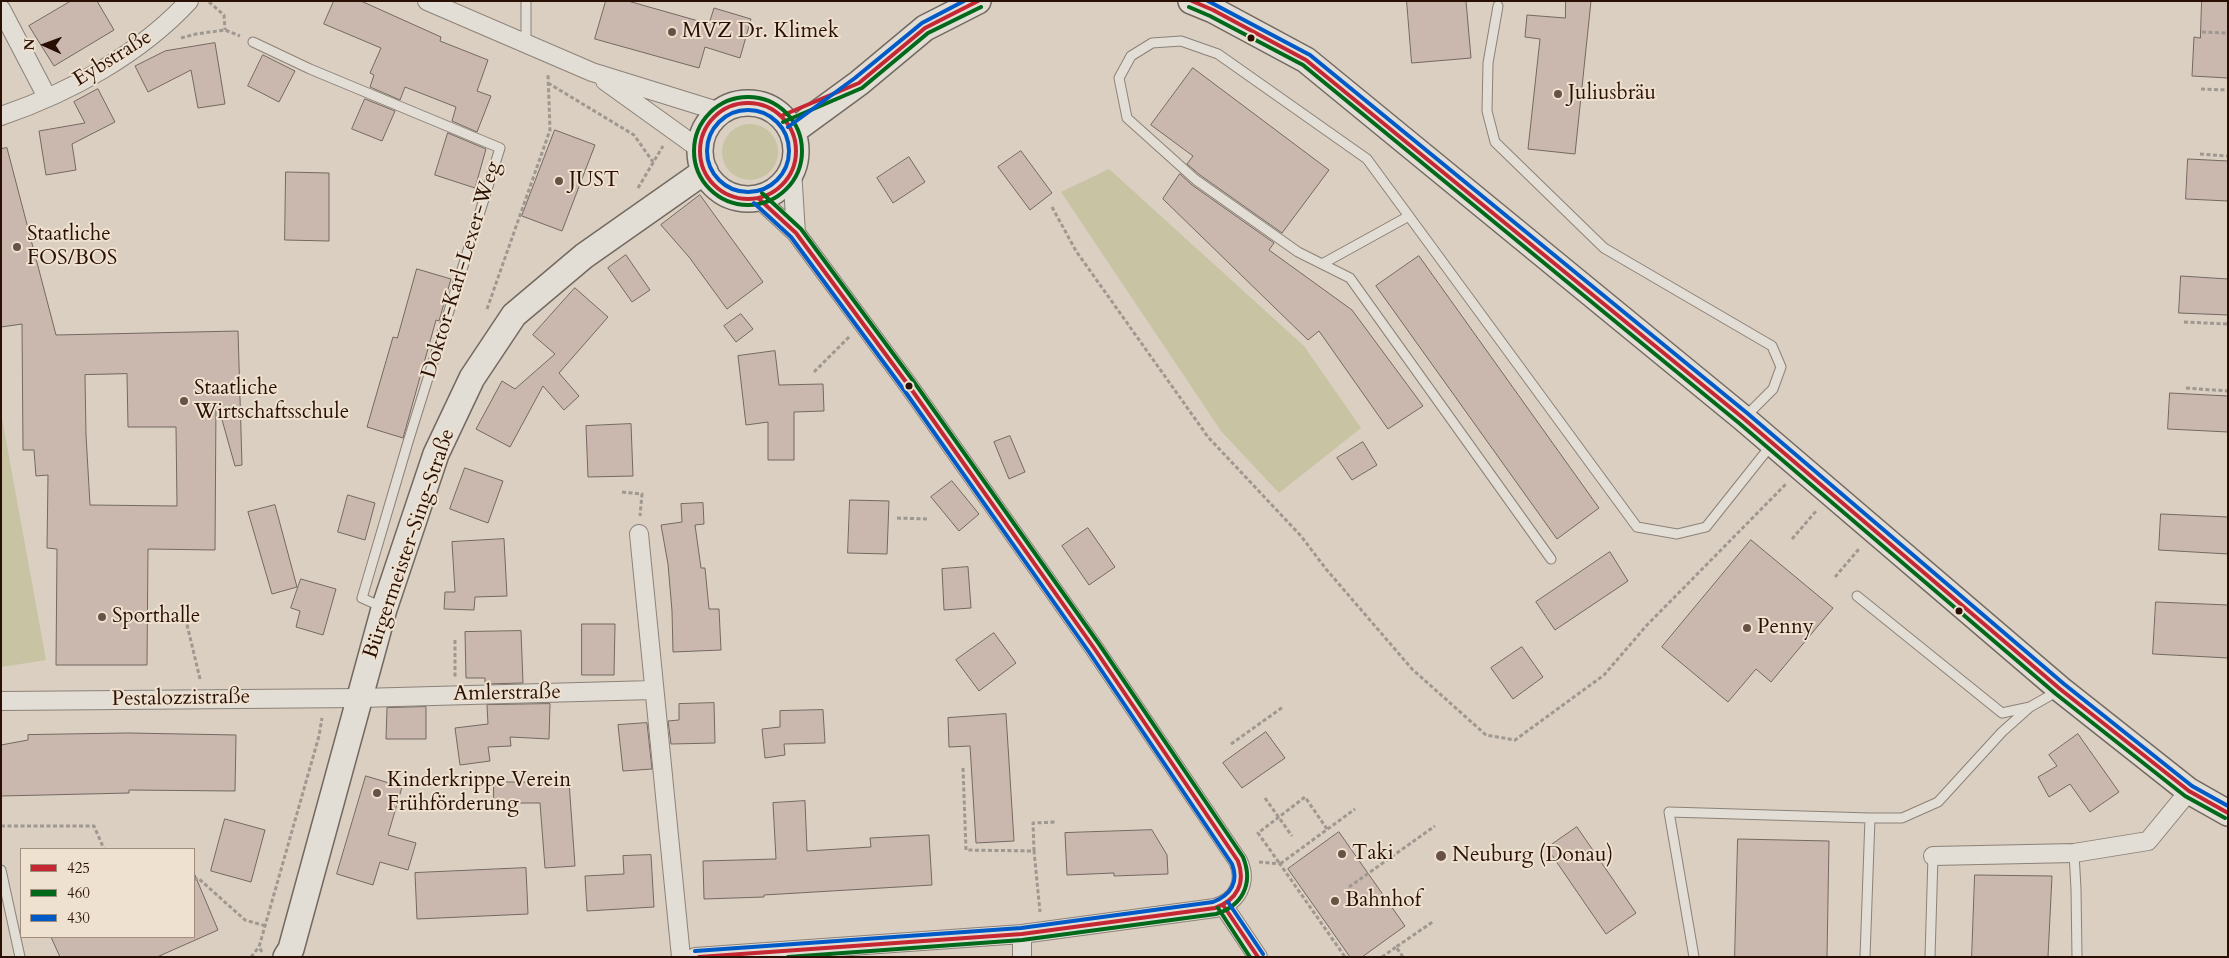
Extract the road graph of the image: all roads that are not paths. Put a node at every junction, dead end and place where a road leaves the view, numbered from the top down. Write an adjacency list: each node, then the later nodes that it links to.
1 (189, 1): 11 (street, Eybstraße)
2 (427, 1): 9 (street)
3 (526, 1): 9 (lane)
4 (978, 1): 14 (main road)
5 (1191, 1): 21 (main road)
6 (1498, 6): 21 (lane)
7 (1, 9): 11 (street)
8 (253, 42): 26 (lane, Doktor-Karl-Lexer-Weg)
9 (526, 44): 10 (street)
10 (592, 72): 12 (street); 15 (street)
11 (47, 97): 13 (street, Eybstraße)
12 (721, 112): 14 (main road); 15 (main road)
13 (1, 116)
14 (786, 124): 16 (main road)
15 (703, 161): 17 (main road); 26 (main road, Bürgermeister-Sing-Straße)
16 (792, 170): 17 (main road); 19 (street)
17 (758, 198): 19 (street)
18 (1409, 216): 20 (lane); 20 (lane); 22 (lane)
19 (796, 233): 38 (street)
20 (1322, 264): 24 (lane)
21 (1743, 418): 22 (main road)
22 (1772, 444): 28 (main road)
23 (639, 534): 27 (street)
24 (1551, 559)
25 (1857, 596): 31 (lane)
26 (384, 608): 29 (main road, Bürgermeister-Sing-Straße)
27 (654, 690): 29 (street, Amlerstraße); 43 (street)
28 (2060, 690): 31 (lane); 32 (main road)
29 (360, 698): 30 (street, Pestalozzistraße); 42 (main road, Bürgermeister-Sing-Straße)
30 (1, 701)
31 (2030, 707): 34 (lane)
32 (2189, 791): 33 (main road); 35 (street)
33 (2228, 813)
34 (1870, 818): 47 (lane); 48 (lane)
35 (2074, 853): 36 (street); 50 (lane)
36 (1933, 856): 49 (lane)
37 (1, 870): 41 (lane)
38 (1223, 906): 39 (street); 46 (street)
39 (1022, 934): 40 (street); 45 (street)
40 (888, 950): 44 (street)
41 (20, 957)
42 (286, 957)
43 (681, 957)
44 (695, 957)
45 (1022, 957)
46 (1258, 957)
47 (1694, 957)
48 (1865, 957)
49 (1930, 957)
50 (2077, 957)

